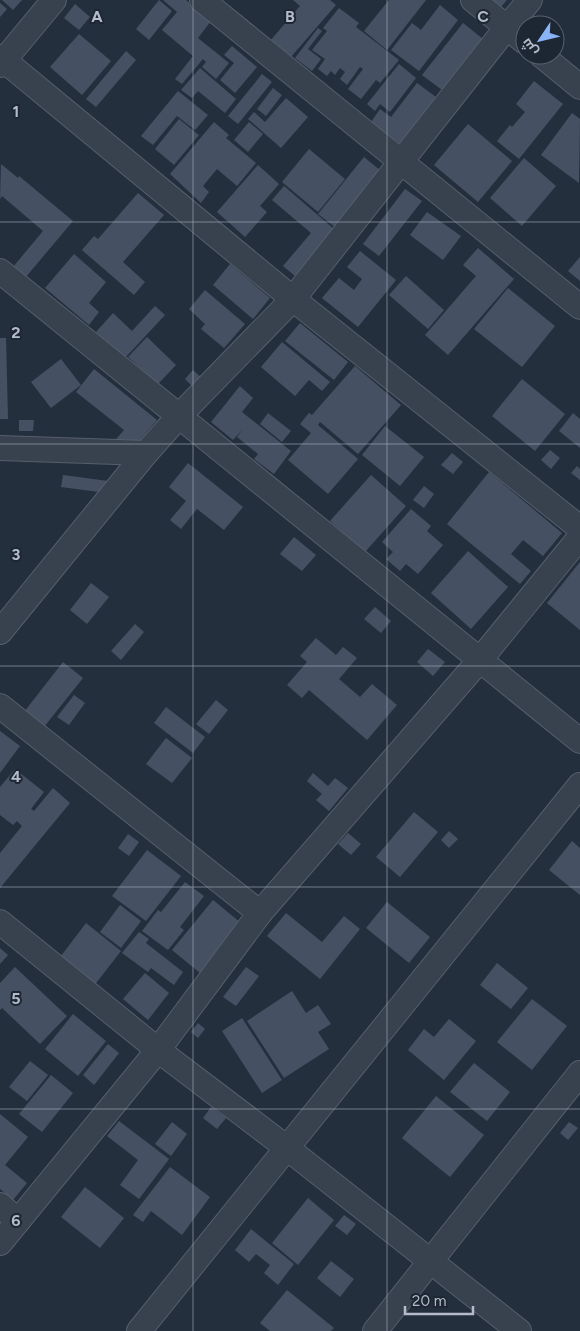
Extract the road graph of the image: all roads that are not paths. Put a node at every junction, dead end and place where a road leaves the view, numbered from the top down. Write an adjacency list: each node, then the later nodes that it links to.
1 (54, 0): 7 (street)
2 (202, 0): 10 (street)
3 (473, 0): 5 (street)
4 (530, 0): 5 (street)
5 (507, 27): 6 (street); 10 (street)
6 (515, 34)
7 (1, 61): 12 (street)
8 (553, 65): 9 (street)
9 (580, 87)
10 (401, 162): 12 (street); 13 (street)
11 (0, 271): 14 (street)
12 (293, 299): 14 (street); 17 (street)
13 (580, 307)
14 (179, 416): 16 (street); 20 (street)
15 (0, 448): 16 (street)
16 (146, 453): 19 (street)
17 (580, 528)
18 (580, 537): 20 (street)
19 (3, 623)
20 (479, 661): 22 (street); 24 (street)
21 (0, 706): 24 (street)
22 (580, 741)
23 (580, 785): 28 (street)
24 (260, 913): 26 (street)
25 (0, 922): 26 (street)
26 (158, 1050): 28 (street); 30 (street)
27 (580, 1074): 32 (street)
28 (287, 1148): 32 (street); 33 (street)
29 (0, 1205): 30 (street)
30 (18, 1221): 31 (street)
31 (0, 1243)
32 (430, 1261): 34 (street); 35 (street)
33 (139, 1331)
34 (375, 1331)
35 (519, 1331)

